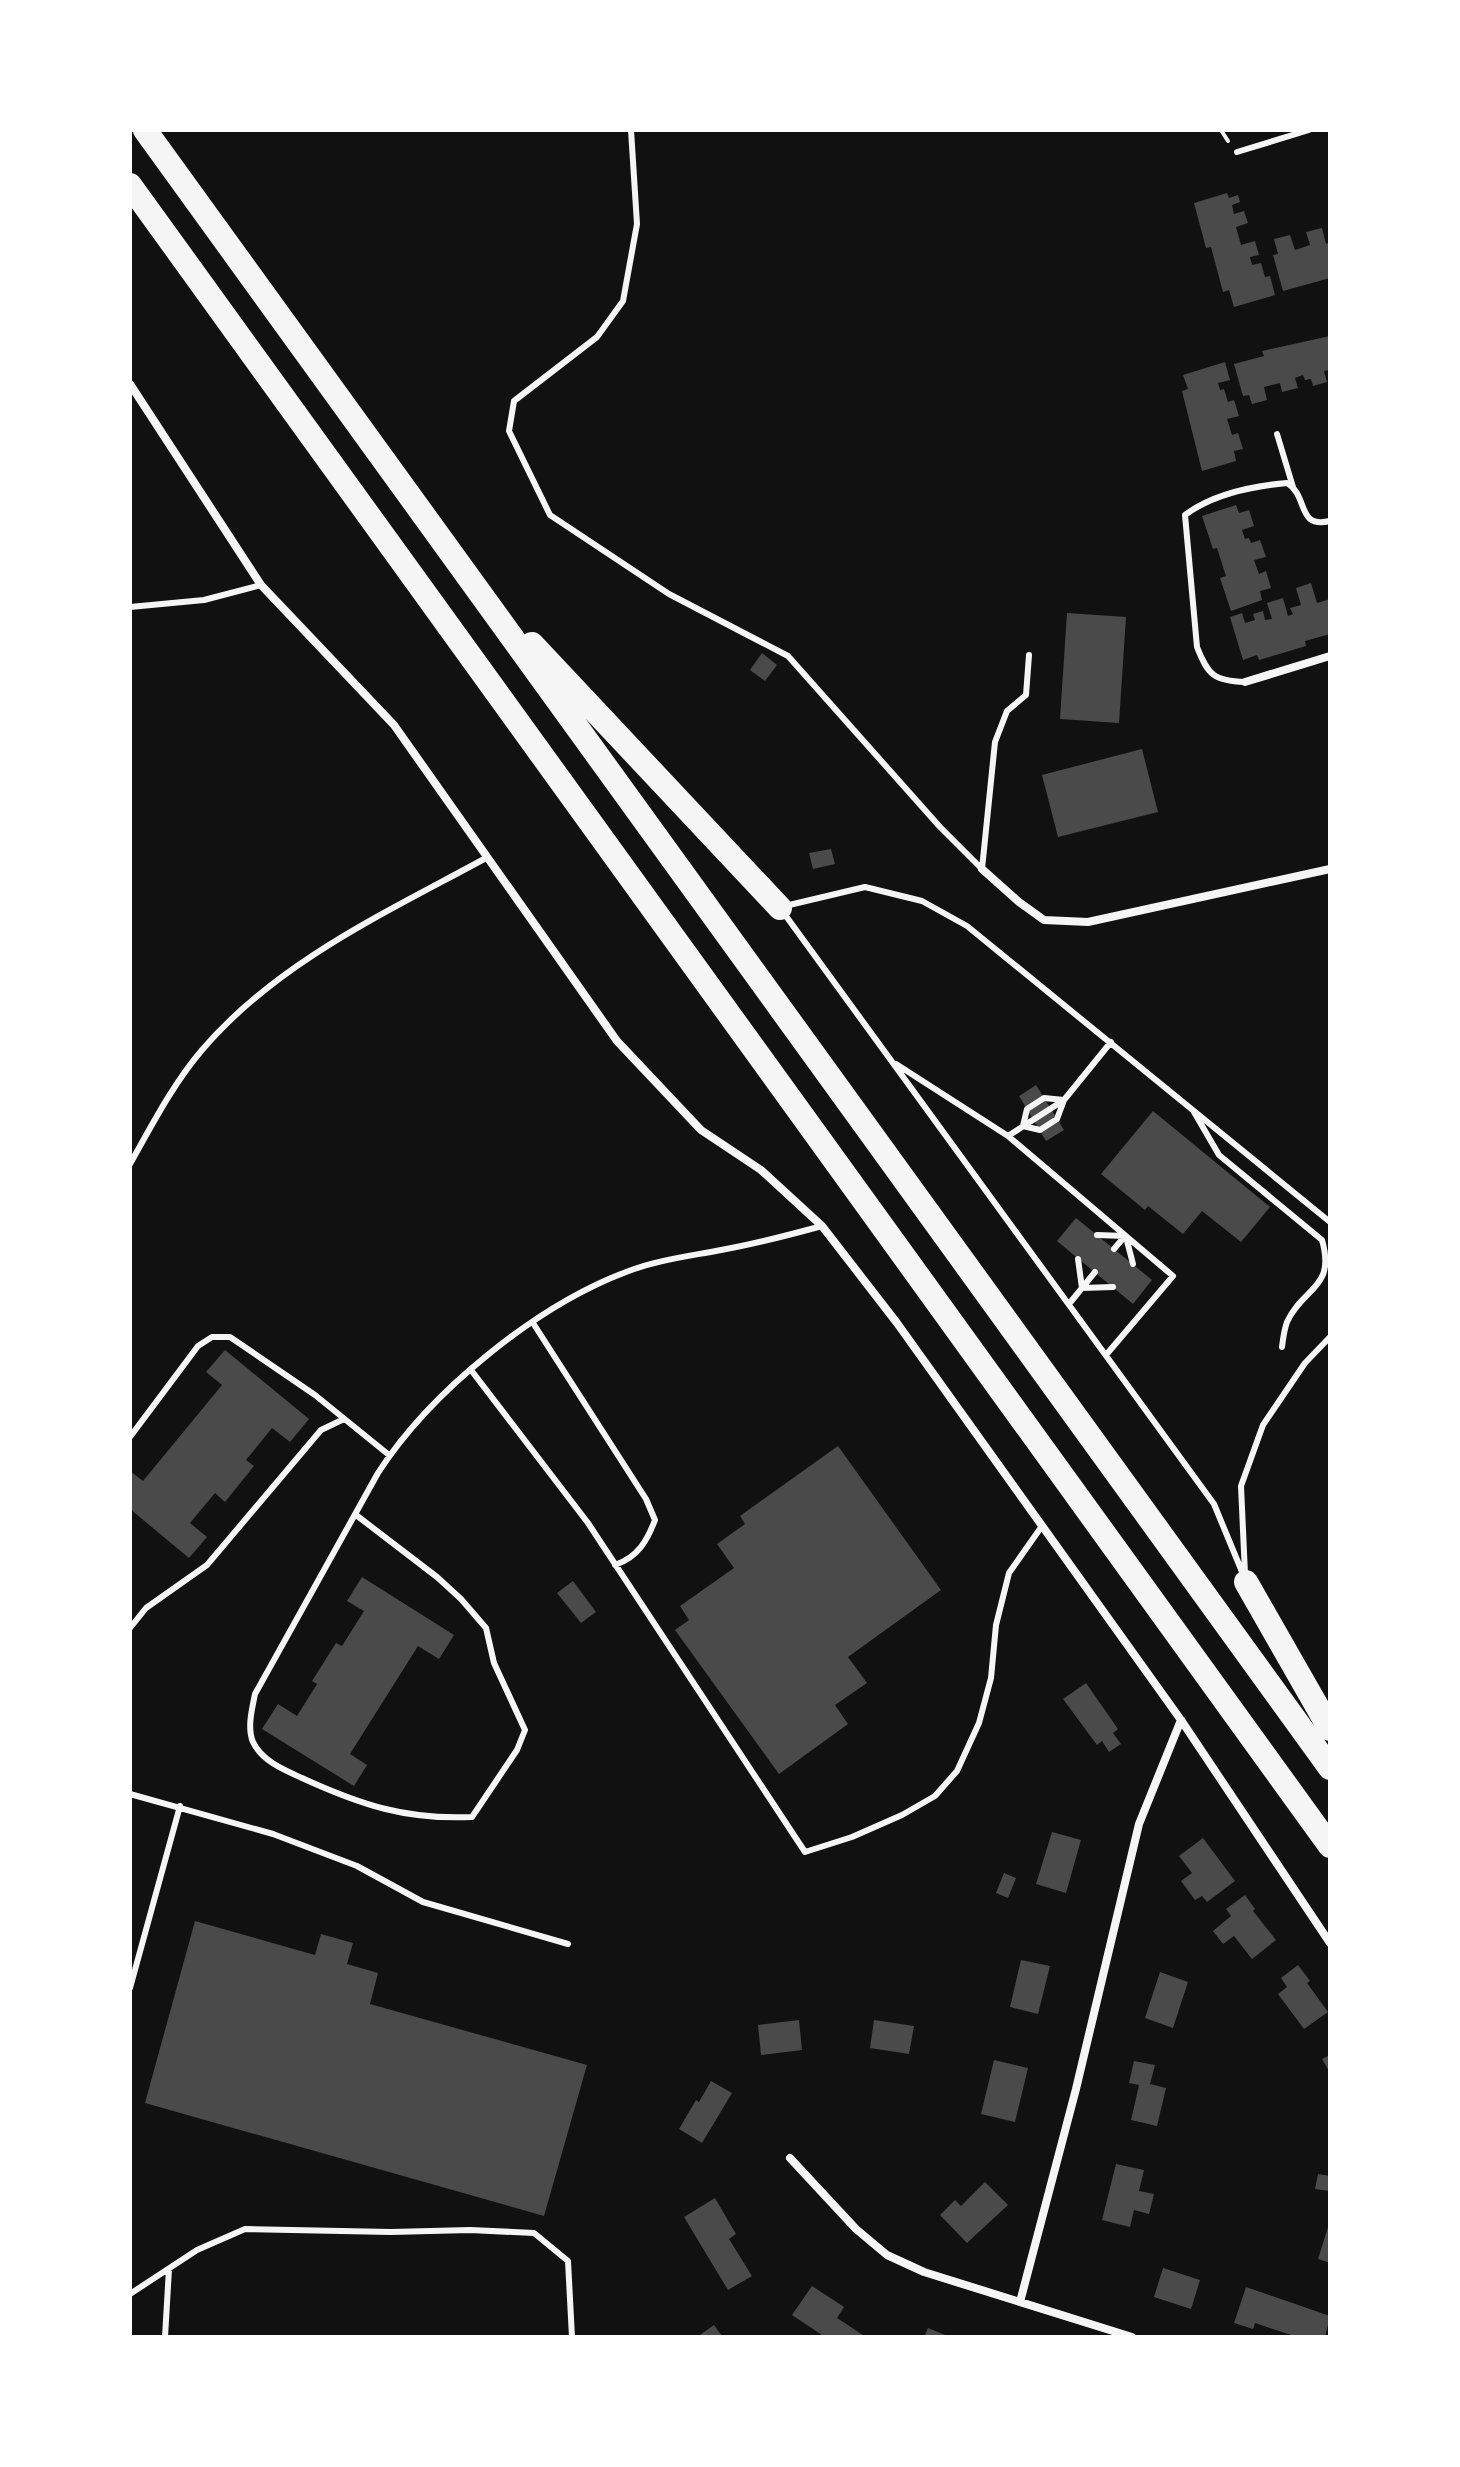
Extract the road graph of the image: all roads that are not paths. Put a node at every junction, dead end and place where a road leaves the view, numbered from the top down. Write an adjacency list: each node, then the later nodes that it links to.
1 (145, 130): 10 (highway)
2 (631, 130): 17 (lane)
3 (1309, 130): 4 (lane)
4 (1237, 152)
5 (130, 185): 56 (highway)
6 (130, 384): 11 (street)
7 (1277, 434): 8 (lane)
8 (1293, 487): 9 (lane); 15 (lane)
9 (1330, 521)
10 (461, 567): 19 (highway); 53 (highway)
11 (261, 585): 12 (lane); 16 (street)
12 (130, 607)
13 (1029, 655): 17 (lane)
14 (1330, 656): 15 (street)
15 (1245, 682)
16 (486, 858): 26 (lane); 28 (street)
17 (982, 869): 18 (street)
18 (1330, 869)
19 (780, 908): 20 (lane); 21 (lane)
20 (1111, 1042): 22 (lane); 23 (lane)
21 (892, 1062): 25 (lane); 37 (lane)
22 (1064, 1100): 24 (lane); 24 (lane); 24 (lane)
23 (1192, 1108): 27 (lane); 40 (lane)
24 (1023, 1126): 25 (lane)
25 (1008, 1136): 30 (lane)
26 (130, 1164)
27 (1330, 1222)
28 (822, 1226): 38 (lane); 47 (street)
29 (1097, 1235): 30 (lane)
30 (1125, 1236): 31 (lane); 33 (lane); 41 (lane)
31 (1114, 1249)
32 (1078, 1259): 36 (lane)
33 (1133, 1264)
34 (1095, 1272): 36 (lane)
35 (1113, 1287): 36 (lane)
36 (1082, 1288): 37 (lane)
37 (1069, 1304): 41 (lane)
38 (533, 1323): 42 (lane); 48 (lane)
39 (1330, 1337): 49 (lane)
40 (1282, 1347)
41 (1106, 1355): 49 (lane)
42 (471, 1370): 45 (lane); 48 (lane)
43 (344, 1419): 44 (lane); 45 (lane); 50 (lane)
44 (130, 1437)
45 (389, 1455): 46 (lane)
46 (356, 1515): 46 (lane)
47 (1042, 1526): 48 (lane); 51 (street)
48 (615, 1565)
49 (1246, 1582): 52 (highway)
50 (130, 1628)
51 (1181, 1720): 57 (street); 63 (street)
52 (1330, 1729)
53 (1330, 1768)
54 (130, 1794): 55 (lane)
55 (180, 1806): 58 (lane); 59 (lane)
56 (1330, 1846)
57 (1330, 1943)
58 (568, 1944)
59 (130, 1988)
60 (790, 2158): 63 (street)
61 (169, 2269): 62 (lane); 64 (lane); 65 (lane)
62 (130, 2294)
63 (1020, 2302): 66 (street)
64 (165, 2337)
65 (572, 2337)
66 (1132, 2337)

